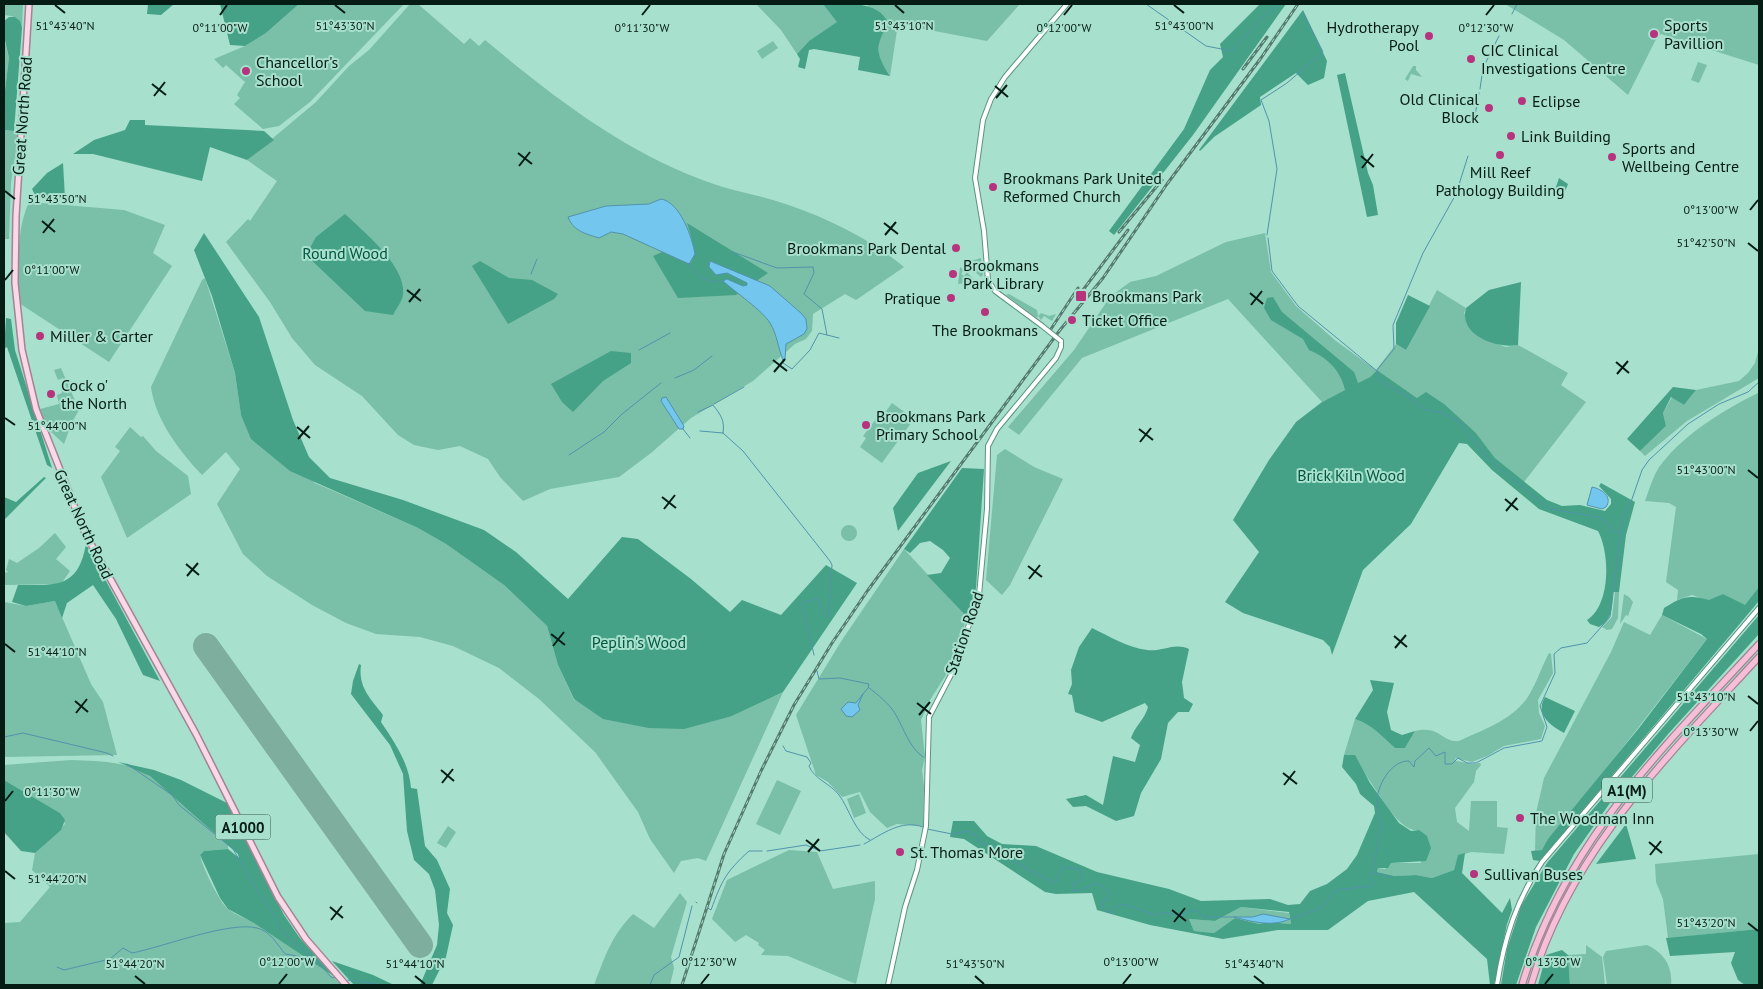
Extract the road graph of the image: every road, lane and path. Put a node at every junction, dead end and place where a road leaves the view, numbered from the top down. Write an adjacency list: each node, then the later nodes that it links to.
1 (29, 4): 6 (main road, Great North Road / A1000)
2 (1067, 4): 7 (street, Station Road, bridge)
3 (1759, 608): 8 (street)
4 (1759, 644): 9 (highway, A1(M))
5 (1759, 657): 10 (highway, A1(M))
6 (346, 985)
7 (888, 985)
8 (1497, 985)
9 (1522, 985)
10 (1531, 985)

